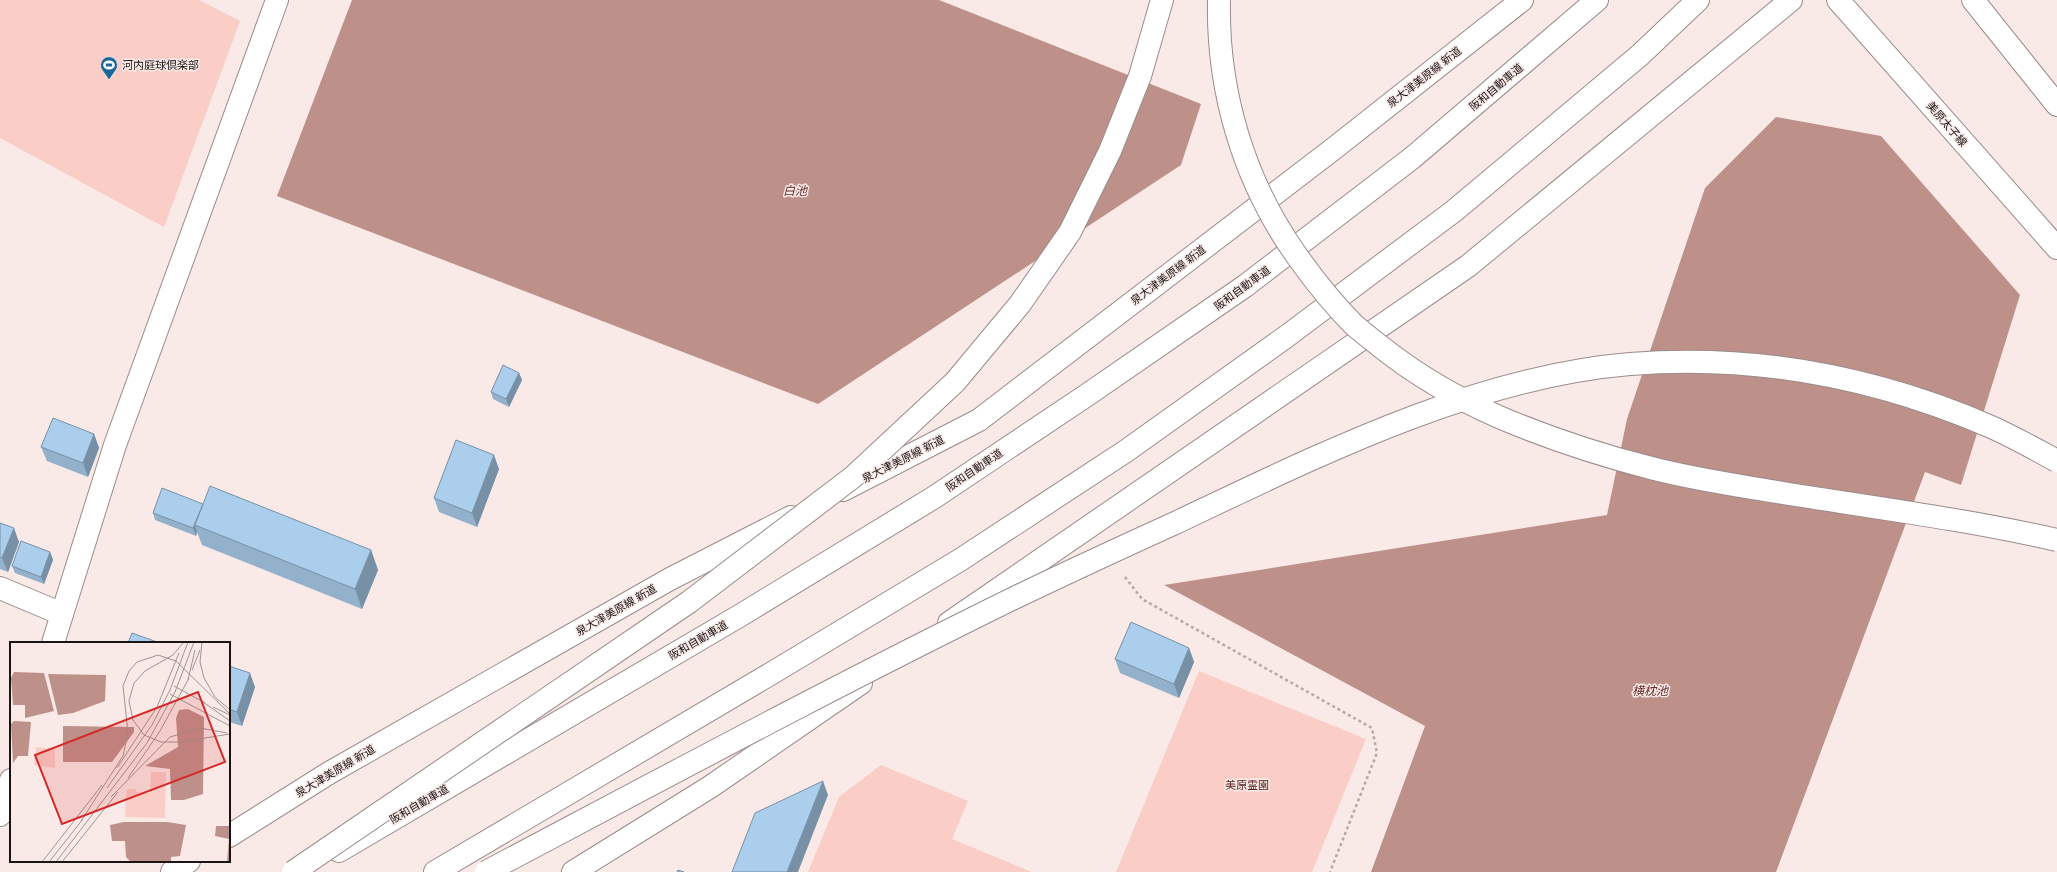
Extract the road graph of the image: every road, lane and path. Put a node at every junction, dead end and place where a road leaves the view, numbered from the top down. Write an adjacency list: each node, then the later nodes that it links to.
1 (277, 0): 16 (main road)
2 (1162, 0): 23 (main road, bridge)
3 (1219, 0): 13 (main road, bridge)
4 (1522, 0): 20 (main road, 泉大津美原線 新道)
5 (1597, 0): 24 (main road, 阪和自動車道)
6 (1698, 0): 25 (main road)
7 (1791, 0): 27 (main road)
8 (1838, 0): 11 (main road, 美原太子線)
9 (1973, 0): 10 (main road)
10 (2057, 105)
11 (2057, 248)
12 (2057, 461): 26 (main road, bridge)
13 (2057, 540)
14 (1124, 575): 28 (path)
15 (0, 588): 16 (main road)
16 (62, 614): 17 (main road)
17 (53, 642)
18 (10, 783): 19 (main road)
19 (0, 815)
20 (230, 835)
21 (187, 862): 22 (main road)
22 (172, 872)
23 (293, 872)
24 (304, 872)
25 (435, 872)
26 (486, 872)
27 (573, 872)
28 (1330, 872)

